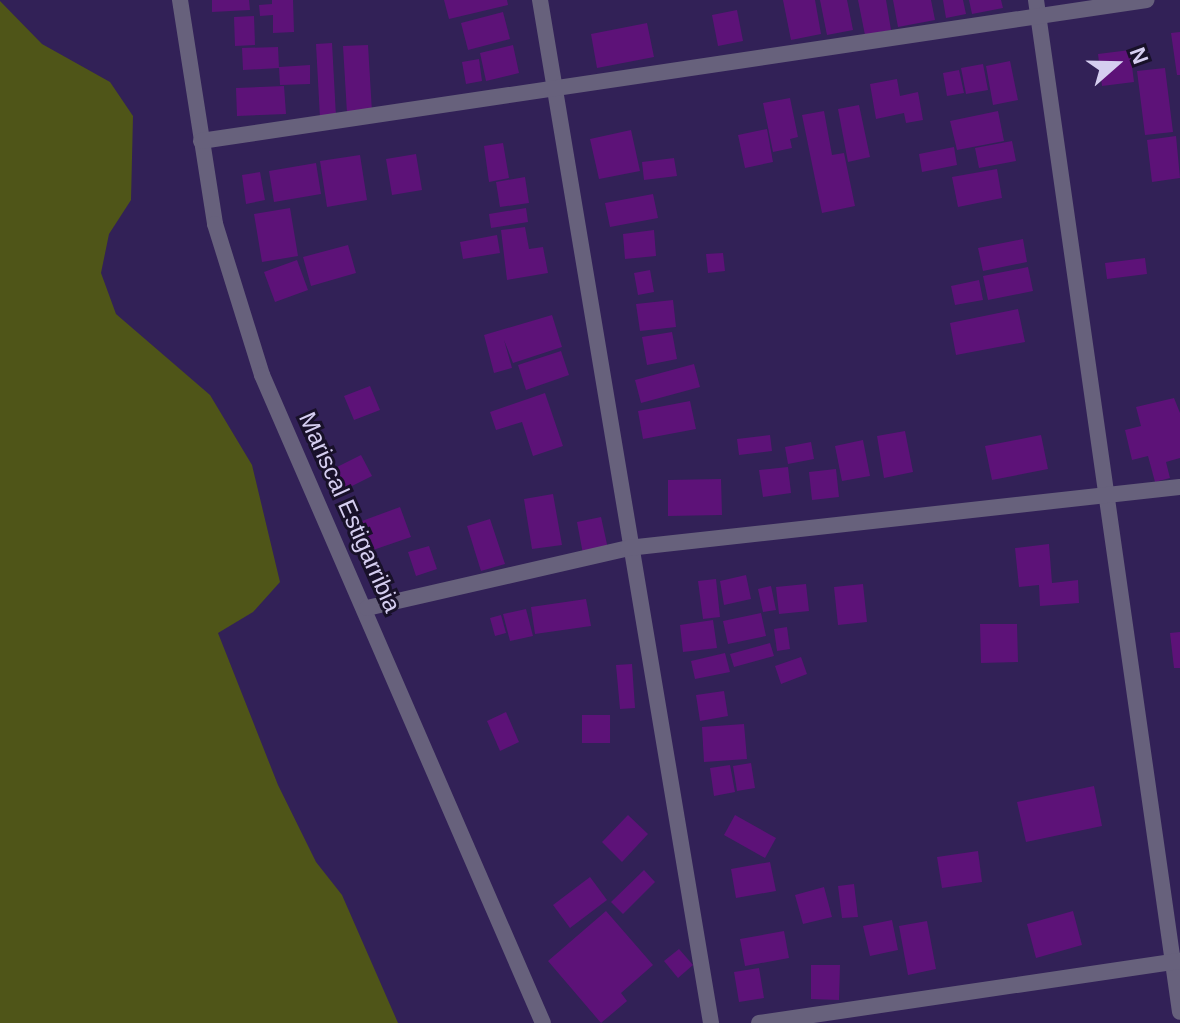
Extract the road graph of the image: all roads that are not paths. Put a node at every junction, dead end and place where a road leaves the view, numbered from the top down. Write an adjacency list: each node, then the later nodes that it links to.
1 (180, 0): 6 (street, Mariscal Estigarribia)
2 (540, 0): 5 (street)
3 (1147, 0): 4 (street)
4 (1037, 6): 5 (street); 8 (street)
5 (554, 87): 6 (street); 9 (street)
6 (201, 141): 10 (street, Mariscal Estigarribia)
7 (1180, 487): 8 (street)
8 (1103, 493): 9 (street); 11 (street)
9 (628, 548): 10 (street); 14 (street)
10 (367, 608): 13 (street, Mariscal Estigarribia)
11 (1178, 961): 12 (street); 15 (street)
12 (1180, 1012)
13 (543, 1023)
14 (711, 1023)
15 (759, 1023)

